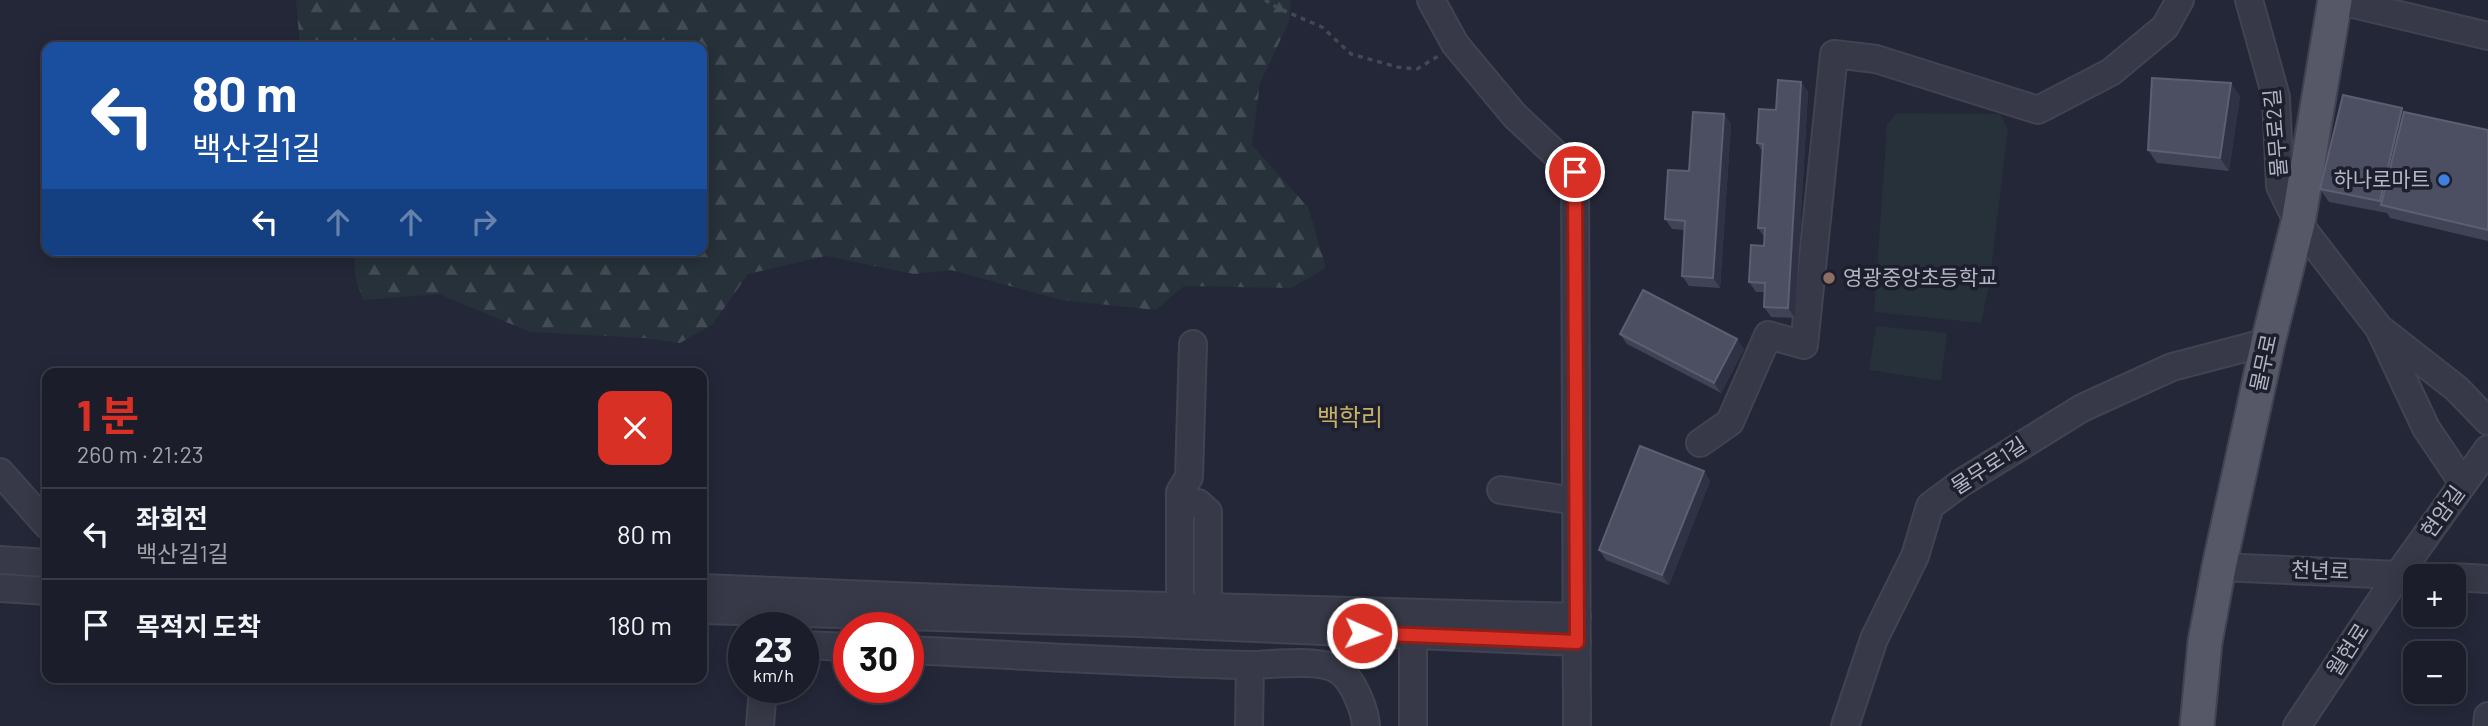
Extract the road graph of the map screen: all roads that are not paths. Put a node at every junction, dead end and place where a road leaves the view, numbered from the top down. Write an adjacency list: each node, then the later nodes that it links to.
1 (1431, 0): 17 (street)
2 (2180, 0): 11 (street)
3 (2249, 0): 6 (street, 물무로2길)
4 (2336, 0): 5 (street); 6 (main road, 물무로)
5 (2488, 36)
6 (2298, 223): 7 (street, 물무로2길); 8 (main road, 물무로)
7 (2379, 328): 10 (street); 15 (street)
8 (2268, 342): 22 (main road, 물무로); 43 (street, 물무로1길)
9 (1193, 344): 14 (street)
10 (2488, 421)
11 (1700, 443)
12 (2488, 449): 15 (street, 현암길)
13 (0, 471): 18 (street)
14 (1189, 477): 31 (street); 31 (street)
15 (2463, 484): 21 (street, 현암길)
16 (1501, 490): 17 (street)
17 (1576, 501): 32 (street)
18 (42, 519)
19 (0, 560): 20 (street)
20 (42, 564)
21 (2416, 564)
22 (2219, 567): 23 (street, 천년로); 44 (main road, 물무로)
23 (2403, 575)
24 (2466, 578): 25 (street)
25 (2488, 579)
26 (2403, 583): 45 (street, 월현로)
27 (0, 588): 29 (street)
28 (707, 588): 31 (street)
29 (42, 591)
30 (707, 610): 31 (street)
31 (1195, 617): 32 (street); 33 (street)
32 (1577, 629): 33 (street); 42 (street)
33 (1413, 635): 41 (street)
34 (924, 651): 35 (street)
35 (1250, 665): 39 (street); 40 (street)
36 (762, 703): 38 (street)
37 (2488, 716): 46 (street)
38 (760, 726)
39 (1249, 726)
40 (1366, 726)
41 (1413, 726)
42 (1577, 726)
43 (1845, 726)
44 (2197, 726)
45 (2297, 726)
46 (2487, 726)

